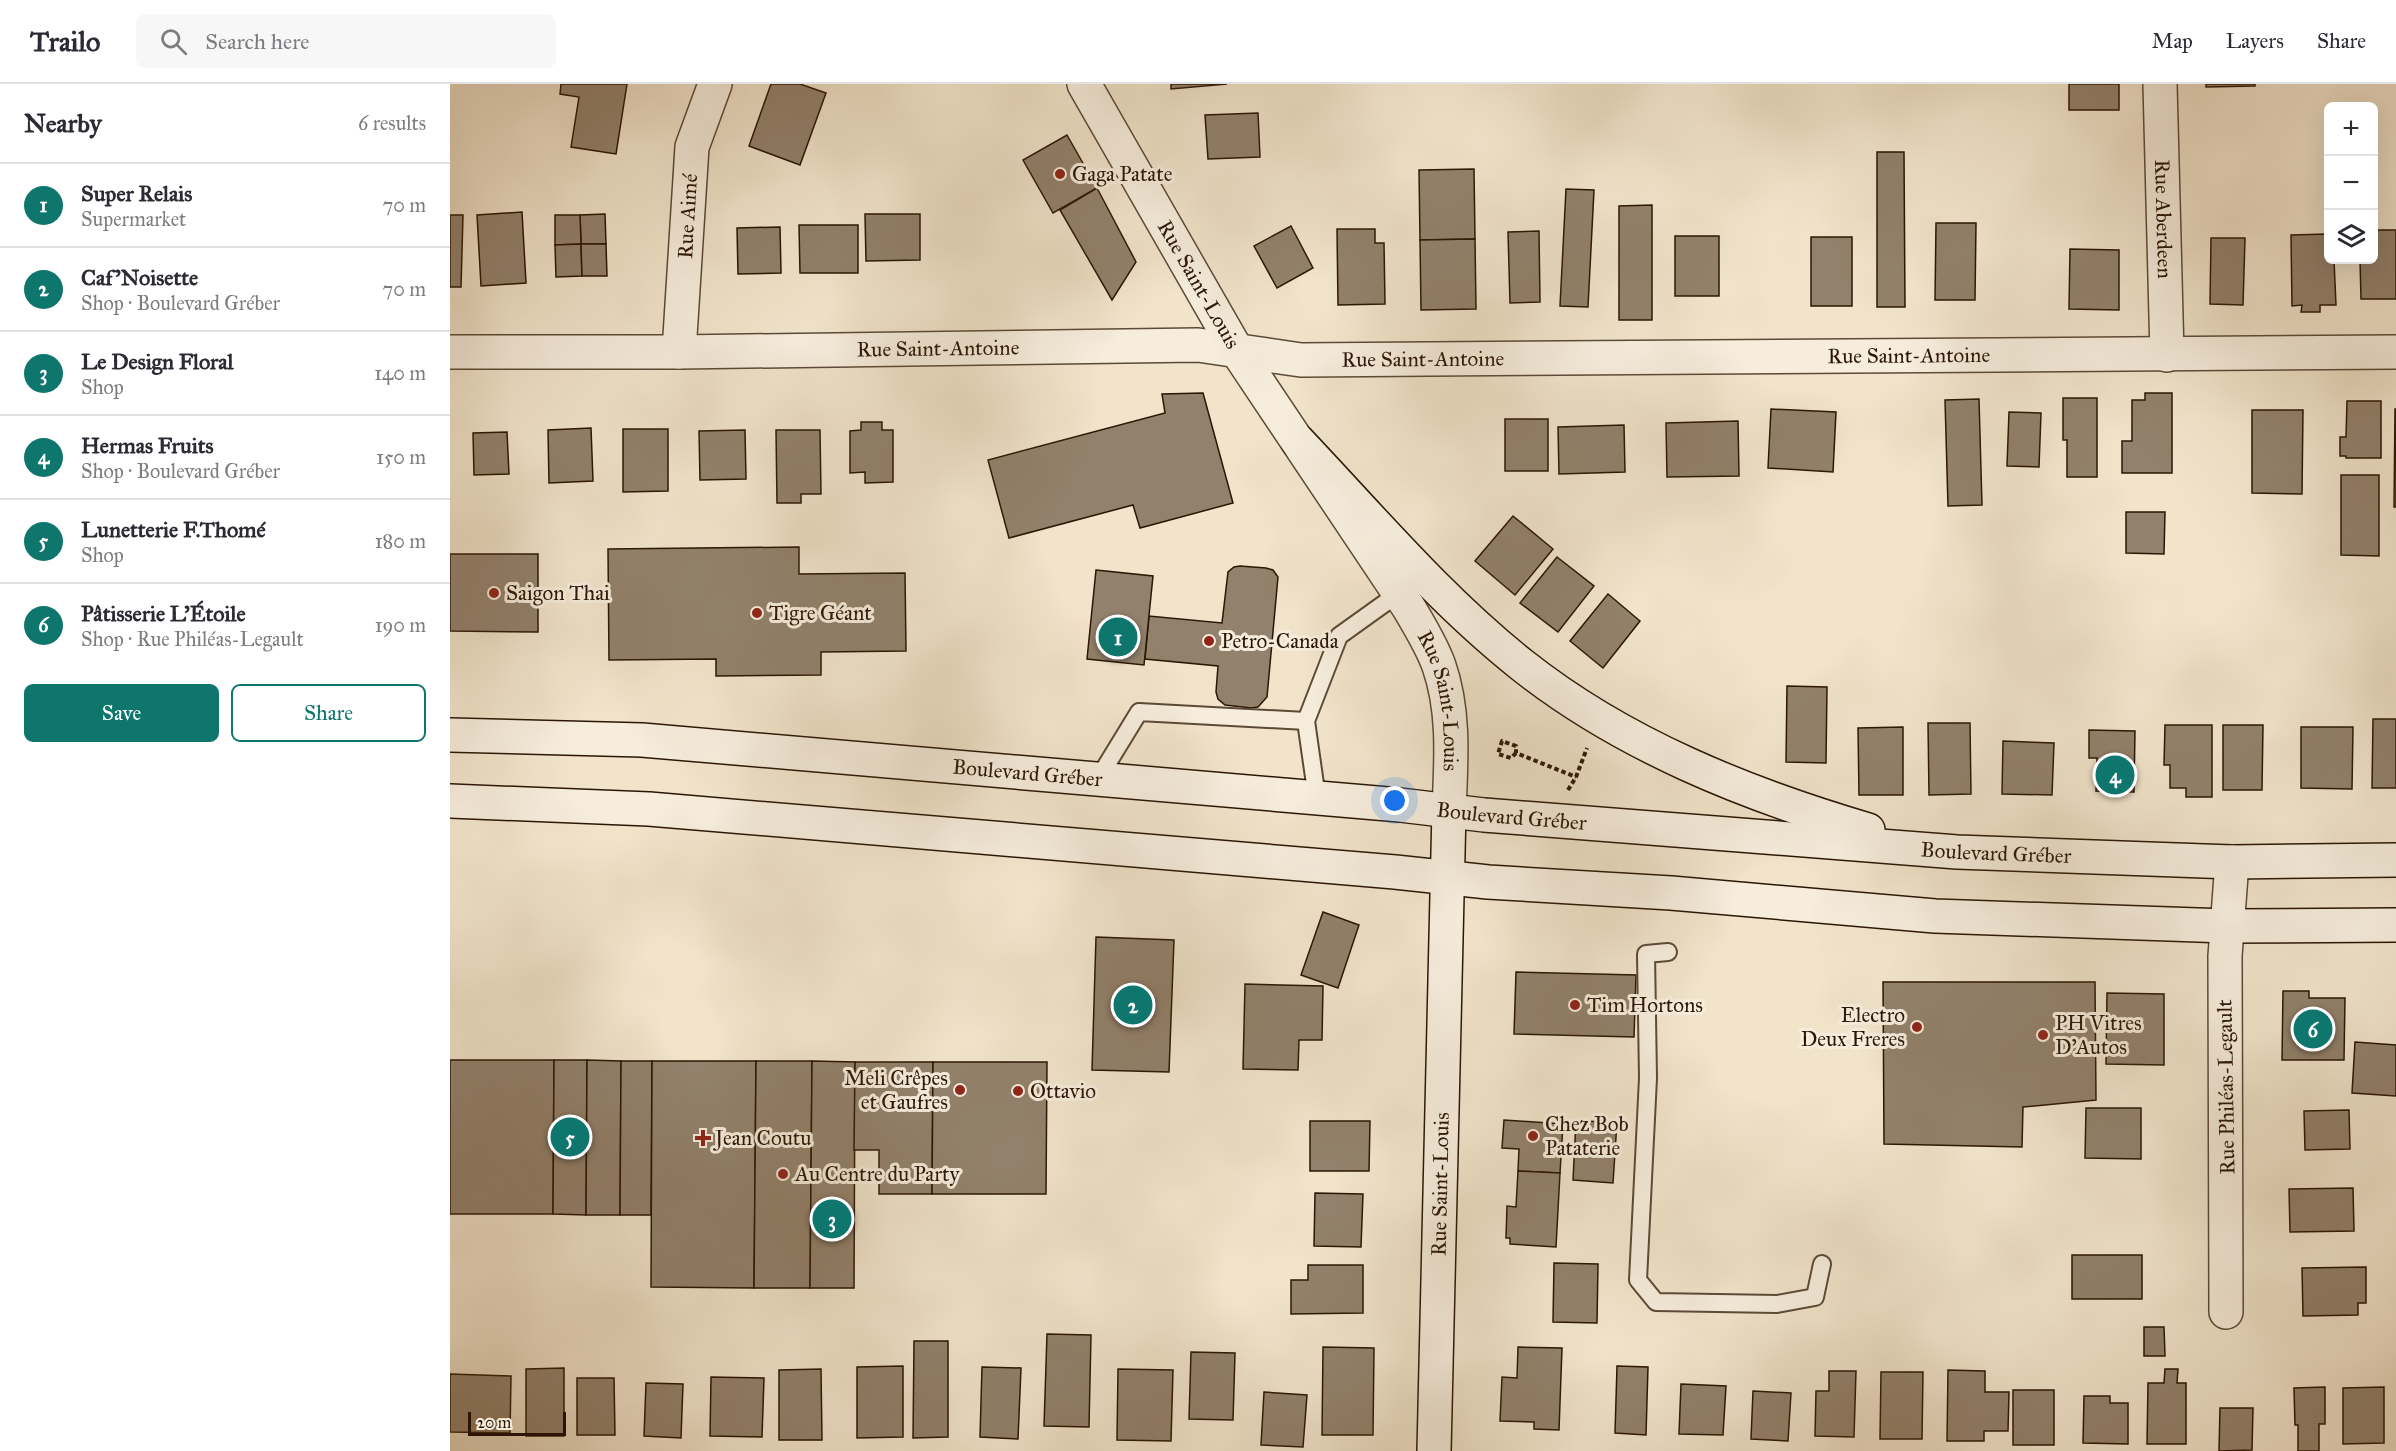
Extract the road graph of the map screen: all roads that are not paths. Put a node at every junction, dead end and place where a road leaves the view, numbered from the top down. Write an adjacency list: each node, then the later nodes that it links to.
1 (715, 84): 6 (main road, Rue Aimé)
2 (1084, 84): 4 (main road, Rue Saint-Louis)
3 (2160, 84): 8 (main road, Rue Aberdeen)
4 (1237, 351): 6 (main road, Rue Saint-Antoine); 8 (main road, Rue Saint-Antoine); 9 (main road, Rue Saint-Louis)
5 (450, 352): 6 (main road, Rue Saint-Antoine)
6 (679, 352)
7 (2396, 352): 8 (main road, Rue Saint-Antoine)
8 (2167, 355)
9 (1298, 441): 10 (main road, Rue Saint-Louis); 17 (main road)
10 (1399, 593): 11 (lane); 16 (main road, Rue Saint-Louis)
11 (1306, 721): 13 (lane); 14 (lane)
12 (450, 735): 13 (main road, Boulevard Gréber)
13 (1098, 779): 14 (main road, Boulevard Gréber)
14 (1317, 798): 16 (main road, Boulevard Gréber)
15 (450, 801): 20 (main road)
16 (1449, 810): 17 (main road, Boulevard Gréber); 20 (main road, Rue Saint-Louis)
17 (1957, 852): 19 (main road, Boulevard Gréber)
18 (2396, 860): 19 (main road, Boulevard Gréber)
19 (2232, 862): 21 (main road, Rue Philéas-Legault)
20 (1447, 878): 21 (main road); 26 (main road, Rue Saint-Louis)
21 (2227, 926): 22 (main road); 25 (main road, Rue Philéas-Legault)
22 (2396, 926)
23 (1668, 952): 24 (lane)
24 (1822, 1264)
25 (2226, 1312)
26 (1434, 1451)

